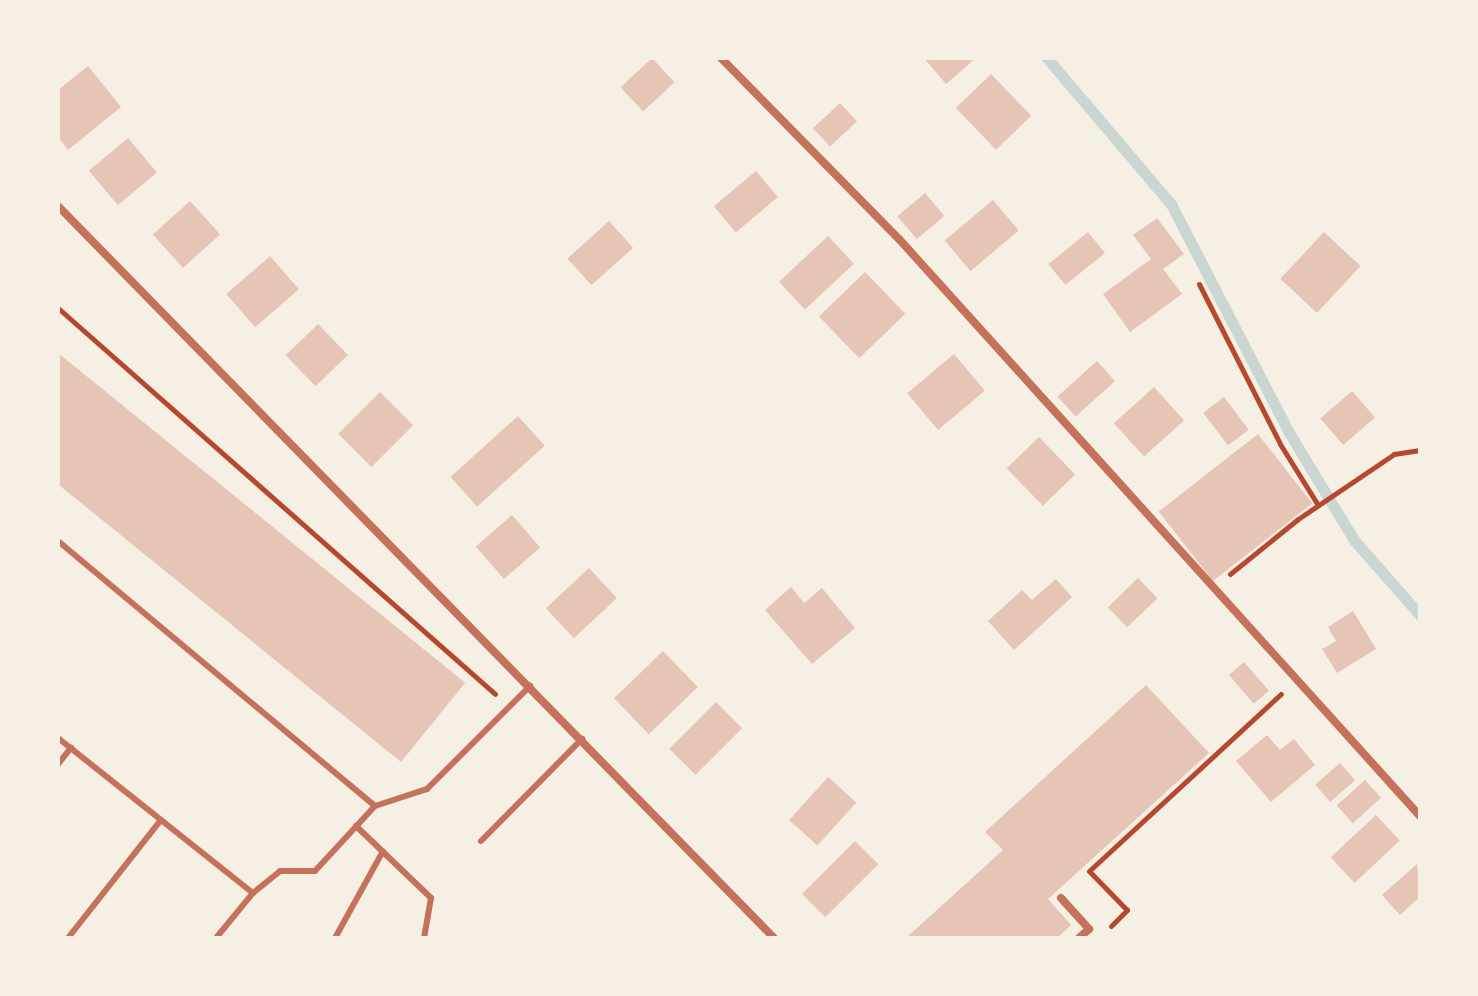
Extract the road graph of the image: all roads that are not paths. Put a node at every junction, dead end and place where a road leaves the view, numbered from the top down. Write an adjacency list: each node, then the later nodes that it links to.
1 (721, 58): 10 (street)
2 (58, 206): 4 (street)
3 (58, 541): 9 (lane)
4 (530, 686): 6 (street); 9 (lane)
5 (58, 738): 7 (lane)
6 (582, 739): 13 (lane); 21 (street)
7 (71, 748): 8 (lane); 11 (lane)
8 (58, 764)
9 (375, 806): 12 (lane)
10 (1420, 816)
11 (161, 820): 15 (lane); 17 (lane)
12 (356, 826): 14 (lane); 15 (lane)
13 (481, 841)
14 (383, 851): 19 (lane); 20 (lane)
15 (253, 893): 18 (lane)
16 (1061, 898): 22 (street)
17 (68, 938)
18 (216, 938)
19 (335, 938)
20 (424, 938)
21 (774, 938)
22 (1079, 938)

